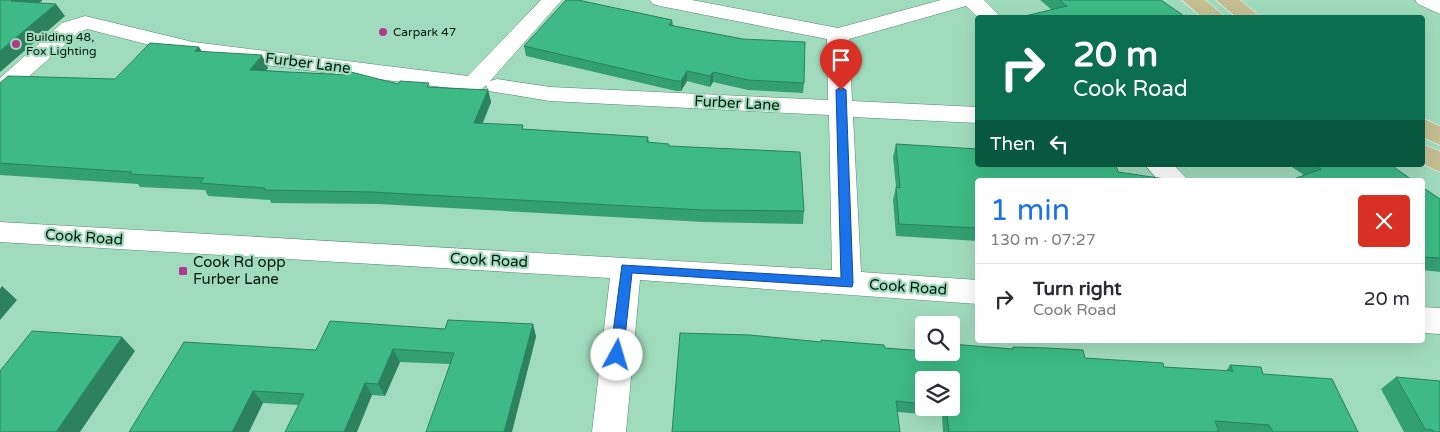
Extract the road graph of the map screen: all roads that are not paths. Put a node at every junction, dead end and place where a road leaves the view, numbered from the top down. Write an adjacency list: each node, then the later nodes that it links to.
1 (552, 0): 14 (street, Furber Lane)
2 (660, 0): 12 (street)
3 (964, 0): 12 (street)
4 (972, 0): 9 (street)
5 (1192, 0): 10 (main road)
6 (1226, 0): 11 (main road)
7 (1424, 0): 8 (street)
8 (1440, 8)
9 (989, 15)
10 (1213, 15)
11 (1248, 15)
12 (838, 35): 15 (street)
13 (497, 86): 15 (street, Furber Lane)
14 (0, 90)
15 (842, 108): 16 (street, Furber Lane); 25 (street)
16 (975, 115)
17 (1425, 128): 18 (main road)
18 (1440, 137)
19 (1425, 154): 20 (main road)
20 (1440, 163)
21 (1160, 167): 22 (street)
22 (1173, 178)
23 (0, 232): 24 (street, Cook Road)
24 (626, 268): 25 (street, Cook Road); 29 (street)
25 (847, 283): 26 (street, Cook Road)
26 (975, 292)
27 (1425, 320): 28 (street)
28 (1440, 321)
29 (609, 432)

